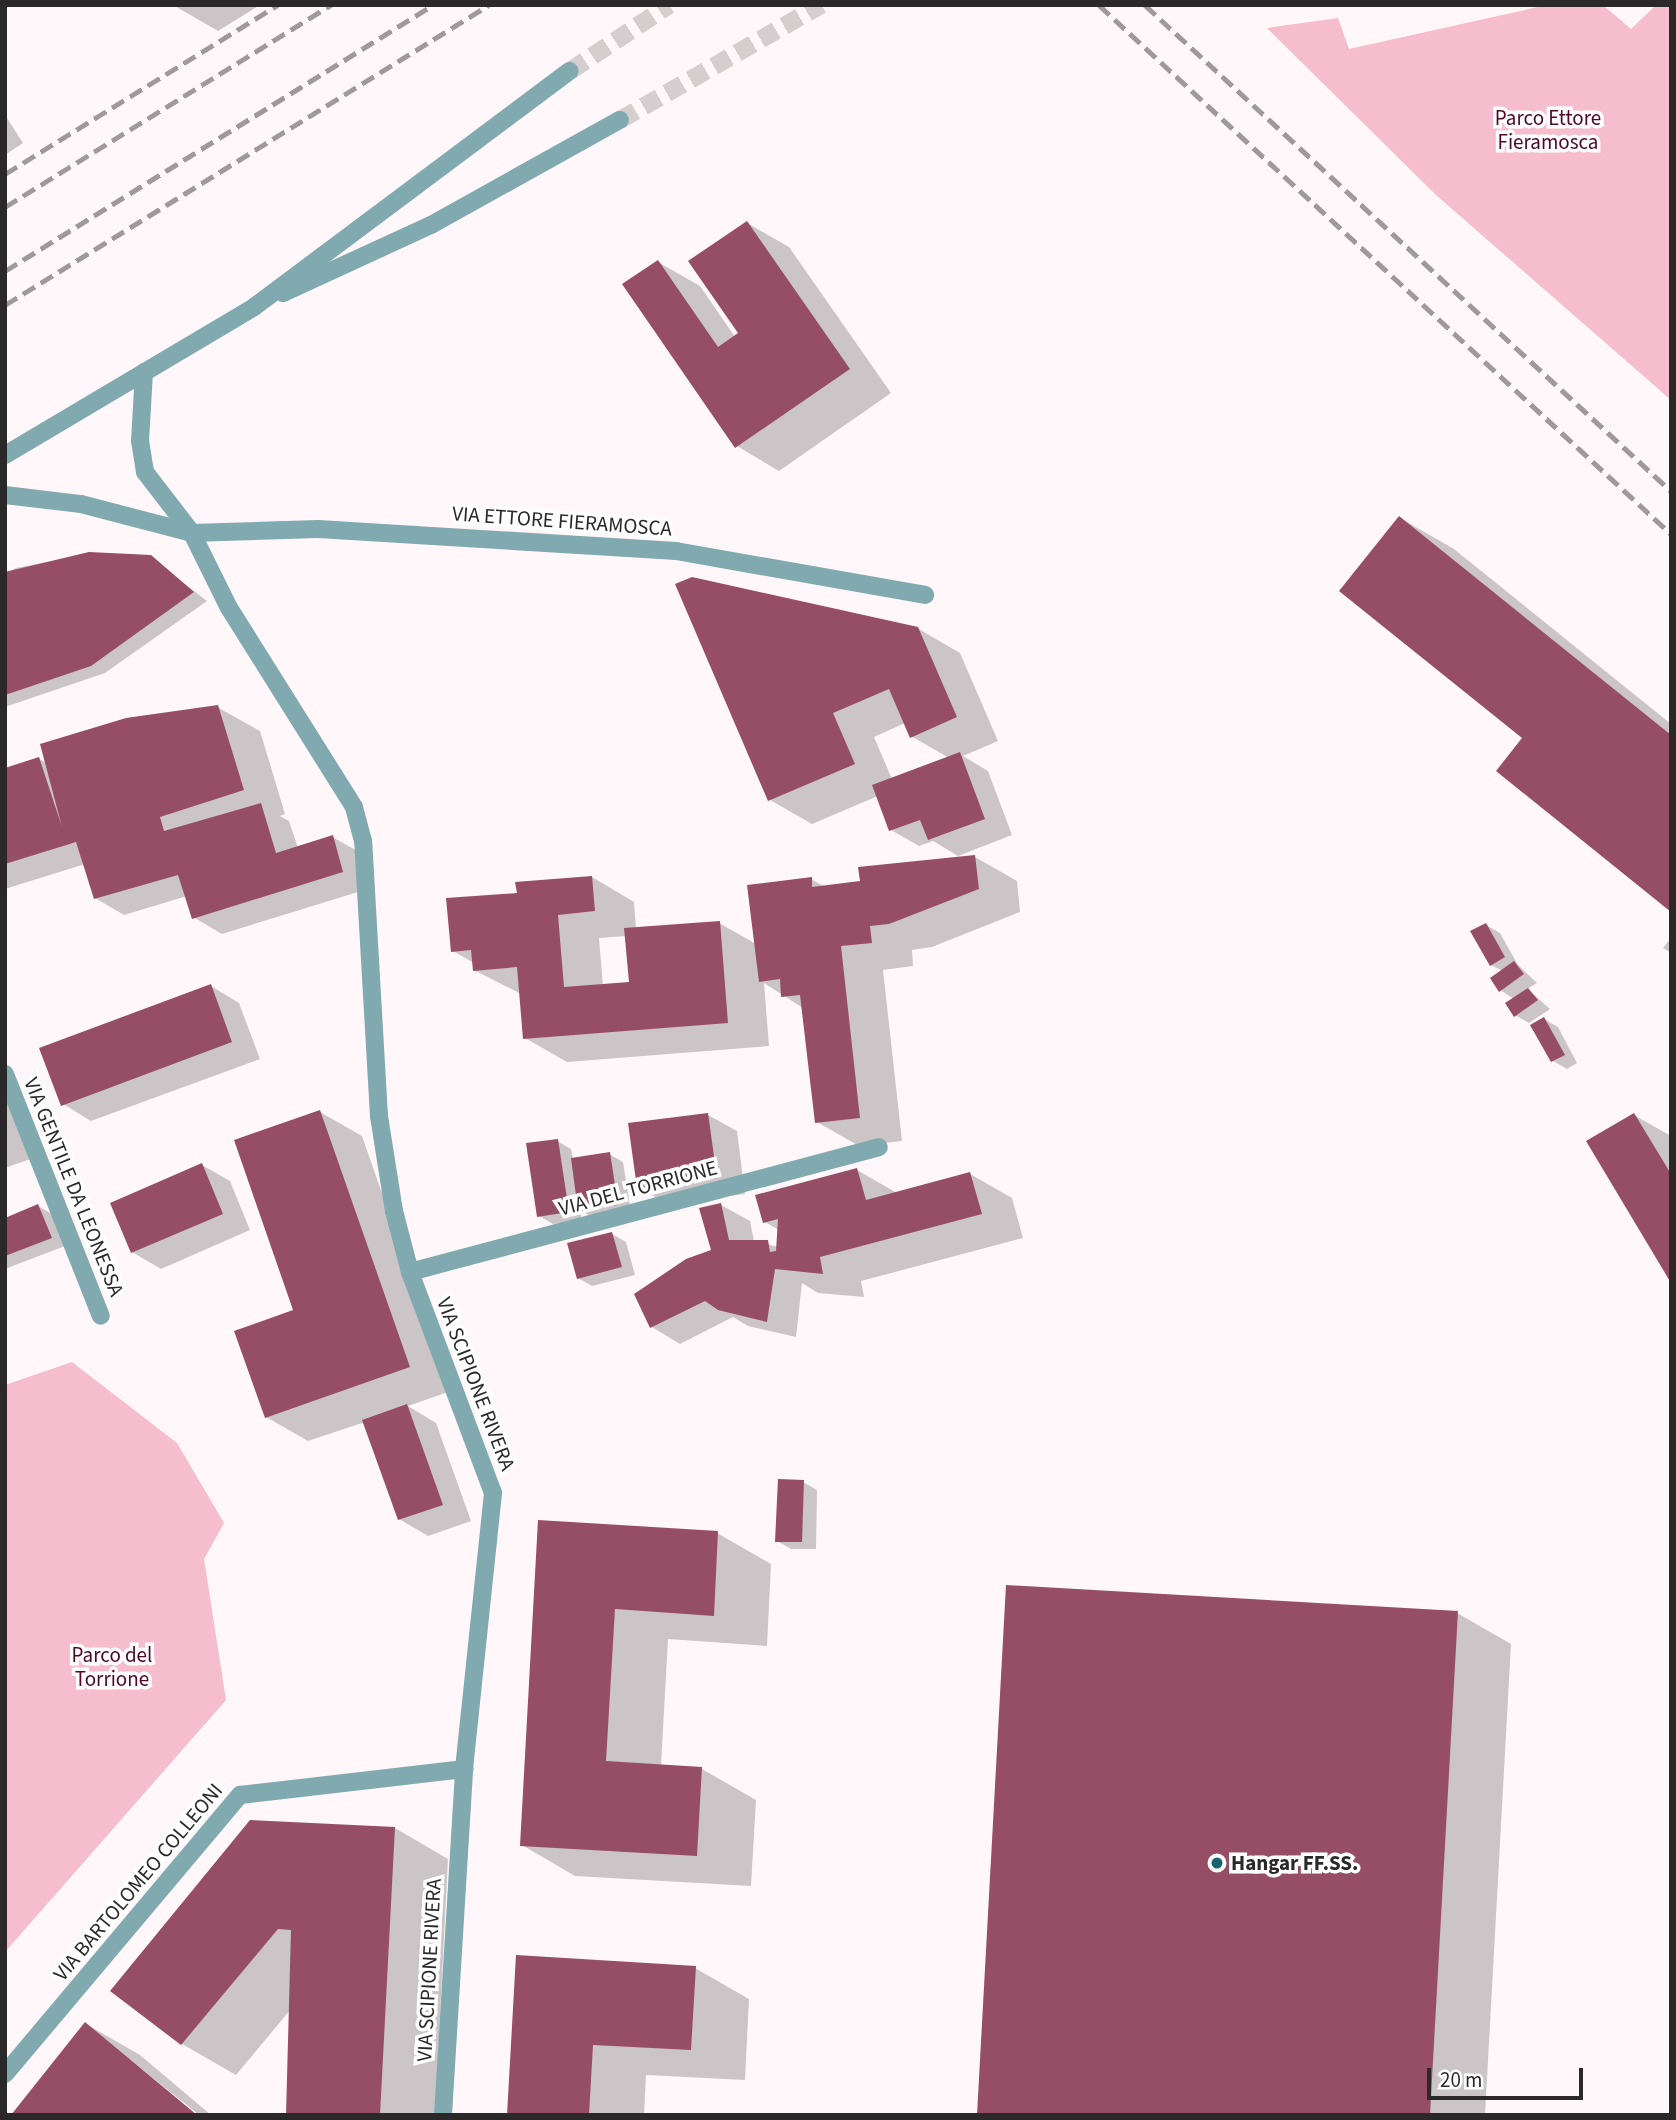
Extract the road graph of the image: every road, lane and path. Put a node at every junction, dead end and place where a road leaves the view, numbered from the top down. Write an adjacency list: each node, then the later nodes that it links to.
1 (570, 71): 3 (street)
2 (620, 120): 3 (street)
3 (254, 307): 4 (street)
4 (144, 372): 5 (street); 7 (street)
5 (5, 455)
6 (5, 495): 7 (street, VIA ETTORE FIERAMOSCA)
7 (191, 533): 8 (street, VIA ETTORE FIERAMOSCA); 11 (street, VIA SCIPIONE RIVERA)
8 (925, 595)
9 (5, 1074): 12 (street, VIA GENTILE DA LEONESSA)
10 (879, 1147): 11 (street, VIA DEL TORRIONE)
11 (410, 1272): 13 (street, VIA SCIPIONE RIVERA)
12 (101, 1316)
13 (464, 1769): 14 (street, VIA BARTOLOMEO COLLEONI); 15 (street, VIA SCIPIONE RIVERA)
14 (5, 2074)
15 (443, 2115)

